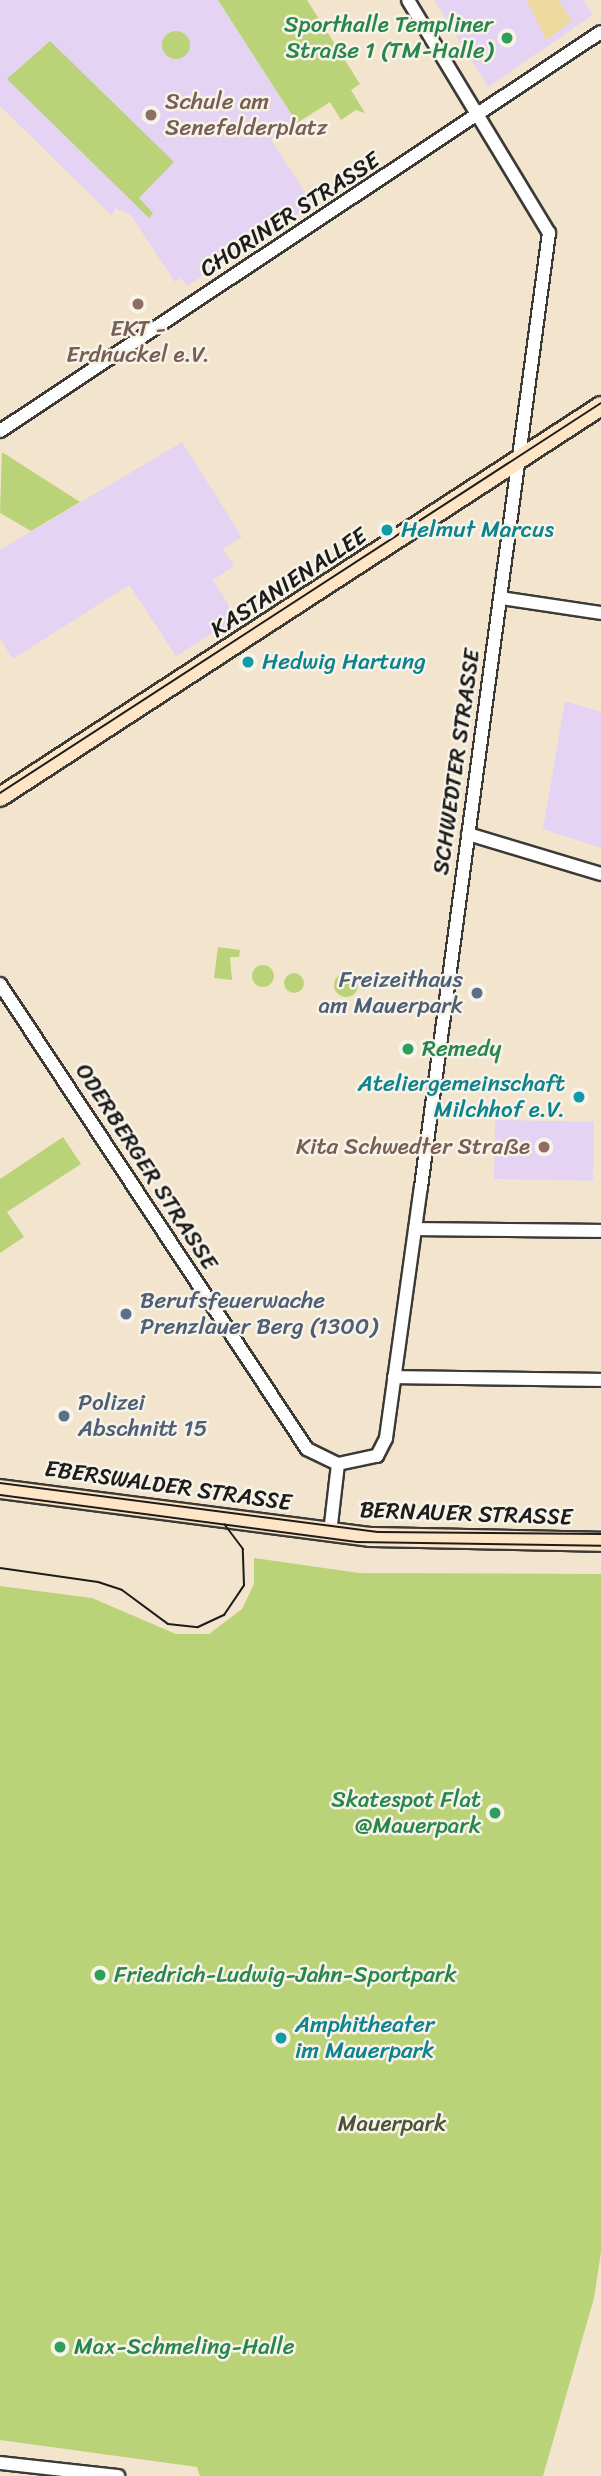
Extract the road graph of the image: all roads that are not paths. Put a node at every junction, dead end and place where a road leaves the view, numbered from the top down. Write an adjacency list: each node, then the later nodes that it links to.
1 (408, 0): 3 (street, SCHWEDTER STRASSE)
2 (601, 32): 3 (street, CHORINER STRASSE)
3 (480, 115): 5 (street, CHORINER STRASSE); 6 (street, SCHWEDTER STRASSE)
4 (601, 406): 6 (street, KASTANIENALLEE)
5 (0, 431)
6 (522, 461): 7 (street, SCHWEDTER STRASSE); 9 (street, KASTANIENALLEE)
7 (501, 598): 8 (street); 10 (street, SCHWEDTER STRASSE)
8 (601, 613)
9 (0, 797)
10 (468, 834): 11 (street); 13 (street, SCHWEDTER STRASSE)
11 (601, 874)
12 (0, 984): 17 (street, ODERBERGER STRASSE)
13 (415, 1229): 14 (street); 15 (street, SCHWEDTER STRASSE)
14 (601, 1231)
15 (394, 1377): 16 (street); 17 (street, SCHWEDTER STRASSE)
16 (601, 1380)
17 (338, 1464): 19 (street)
18 (0, 1489): 19 (street, EBERSWALDER STRASSE)
19 (330, 1533): 20 (street, BERNAUER STRASSE)
20 (601, 1542)
21 (0, 2463): 22 (street)
22 (118, 2476)

